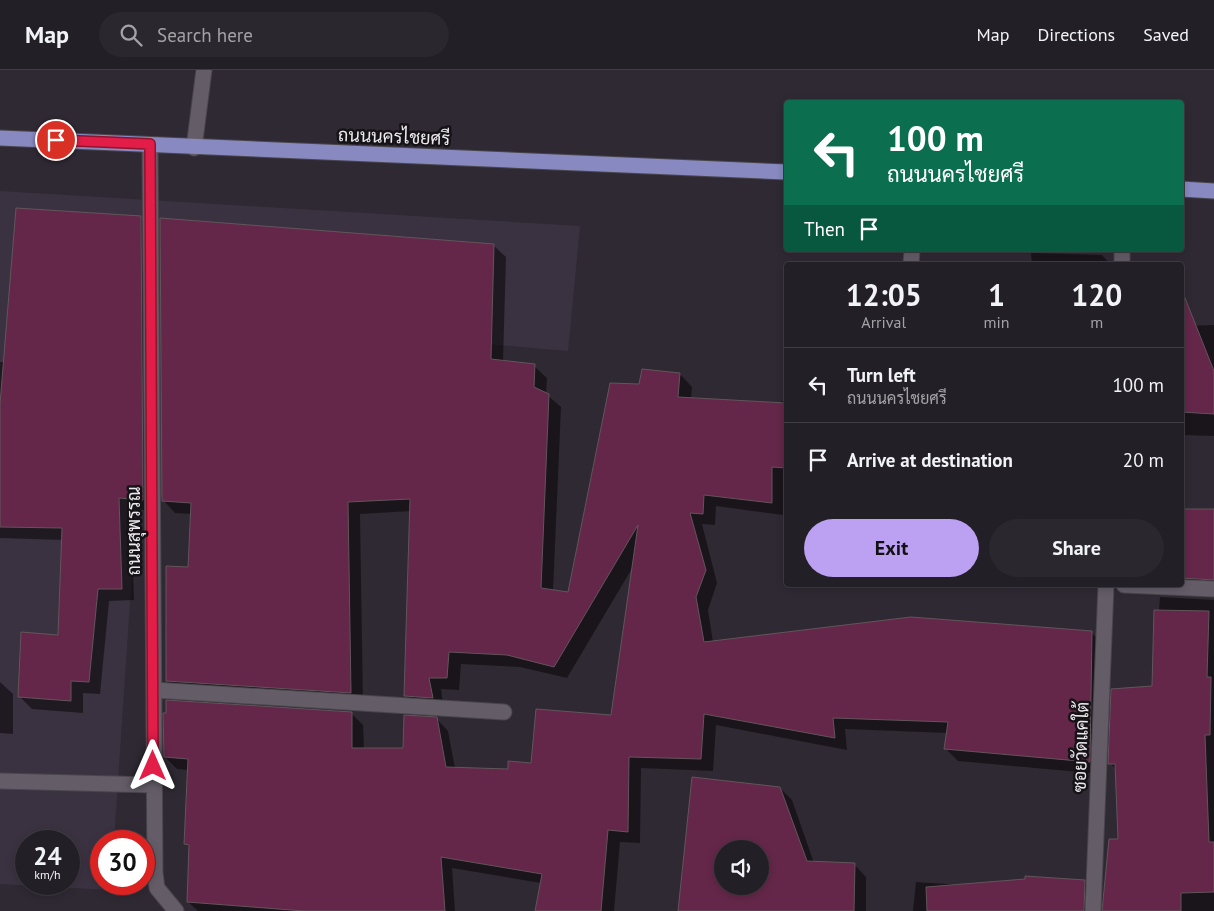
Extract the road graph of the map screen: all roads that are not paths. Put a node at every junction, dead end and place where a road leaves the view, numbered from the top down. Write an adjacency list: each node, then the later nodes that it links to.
1 (204, 70): 4 (street)
2 (0, 138): 3 (main road, ถนนนครไชยศรี)
3 (150, 144): 4 (main road, ถนนนครไชยศรี); 11 (street, ถนนสุพรรณ)
4 (194, 148): 5 (main road, ถนนนครไชยศรี)
5 (784, 172)
6 (1184, 189): 7 (main road)
7 (1214, 190)
8 (1106, 587): 16 (street, ซอยวัดแคใต้)
9 (1169, 587): 10 (street)
10 (1214, 589)
11 (154, 690): 12 (street); 14 (street, ถนนสุพรรณ)
12 (504, 712)
13 (0, 781): 14 (street)
14 (153, 786): 15 (street, ถนนสุพรรณ)
15 (176, 911)
16 (1093, 911)

